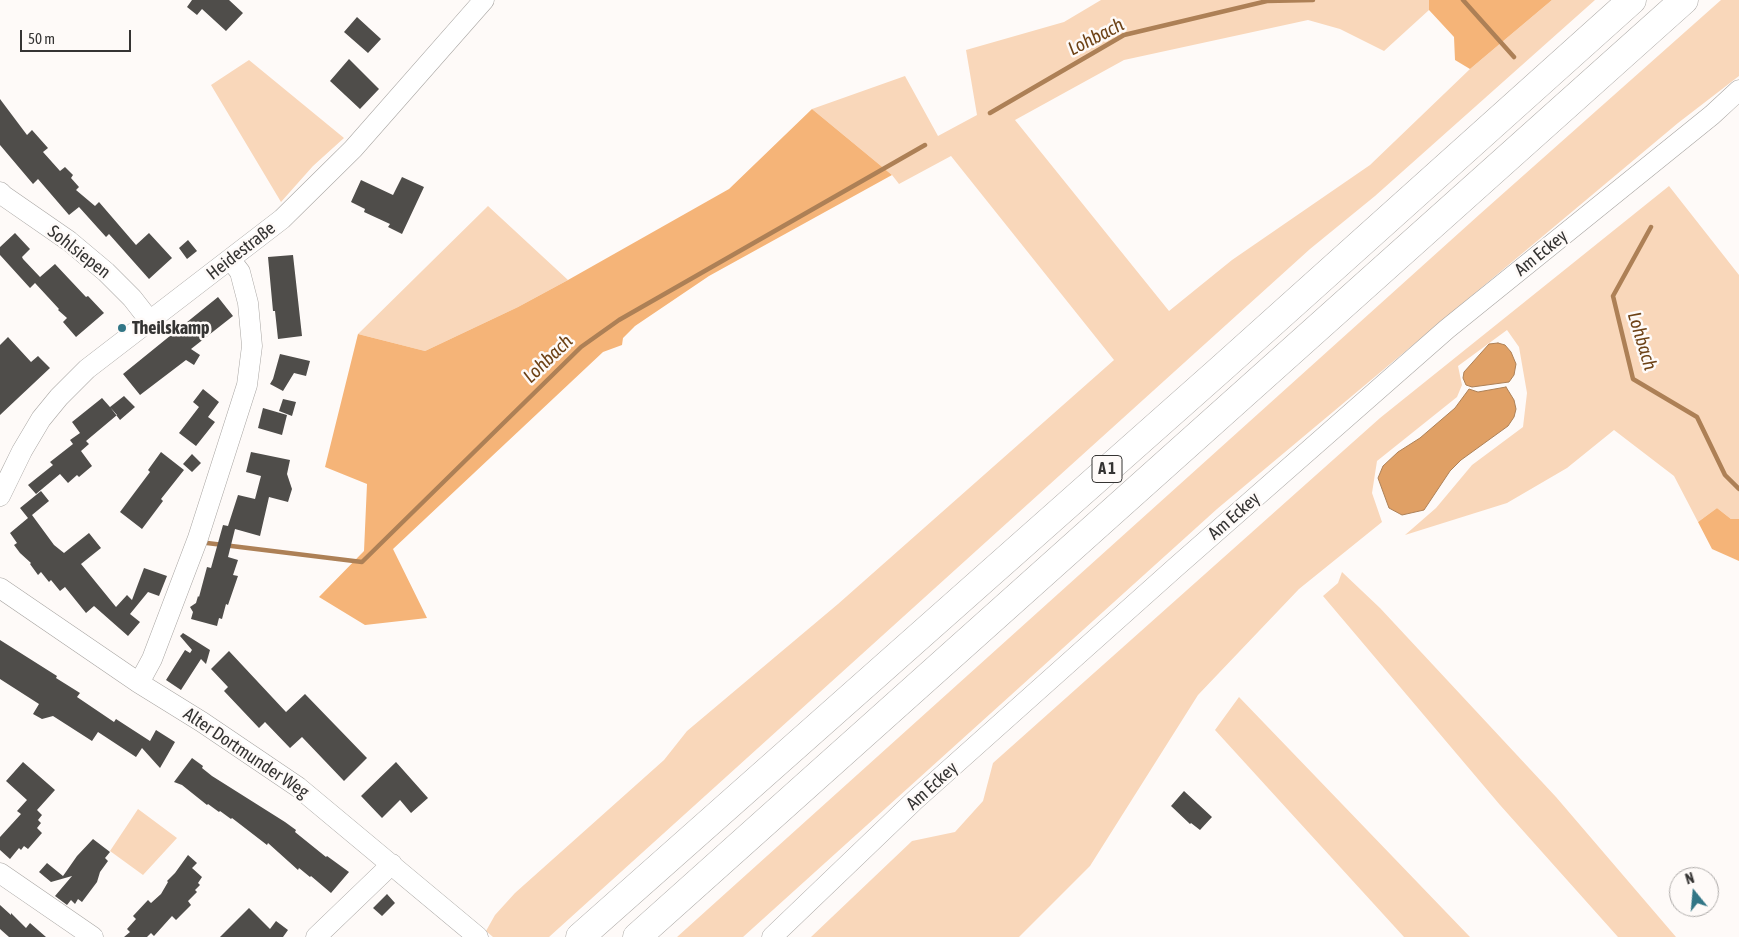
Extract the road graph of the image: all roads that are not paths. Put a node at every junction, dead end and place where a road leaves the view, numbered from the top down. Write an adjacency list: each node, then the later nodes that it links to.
1 (484, 0): 8 (street, Heidestraße)
2 (1632, 0): 18 (highway, A 1)
3 (1684, 0): 19 (highway, A 1)
4 (1739, 90): 6 (street, Am Eckey)
5 (1739, 101): 6 (street, Am Eckey)
6 (1712, 115): 20 (street, Am Eckey)
7 (0, 192): 9 (street, Sohlsiepen)
8 (230, 259): 9 (street, Heidestraße); 12 (street)
9 (150, 321): 10 (street, Heidestraße)
10 (0, 496)
11 (0, 588): 12 (street, Alter Dortmunder Weg)
12 (138, 683): 13 (street, Alter Dortmunder Weg)
13 (392, 864): 16 (street); 17 (street, Alter Dortmunder Weg)
14 (0, 873): 15 (street)
15 (93, 937)
16 (316, 937)
17 (478, 937)
18 (580, 937)
19 (638, 937)
20 (772, 937)

